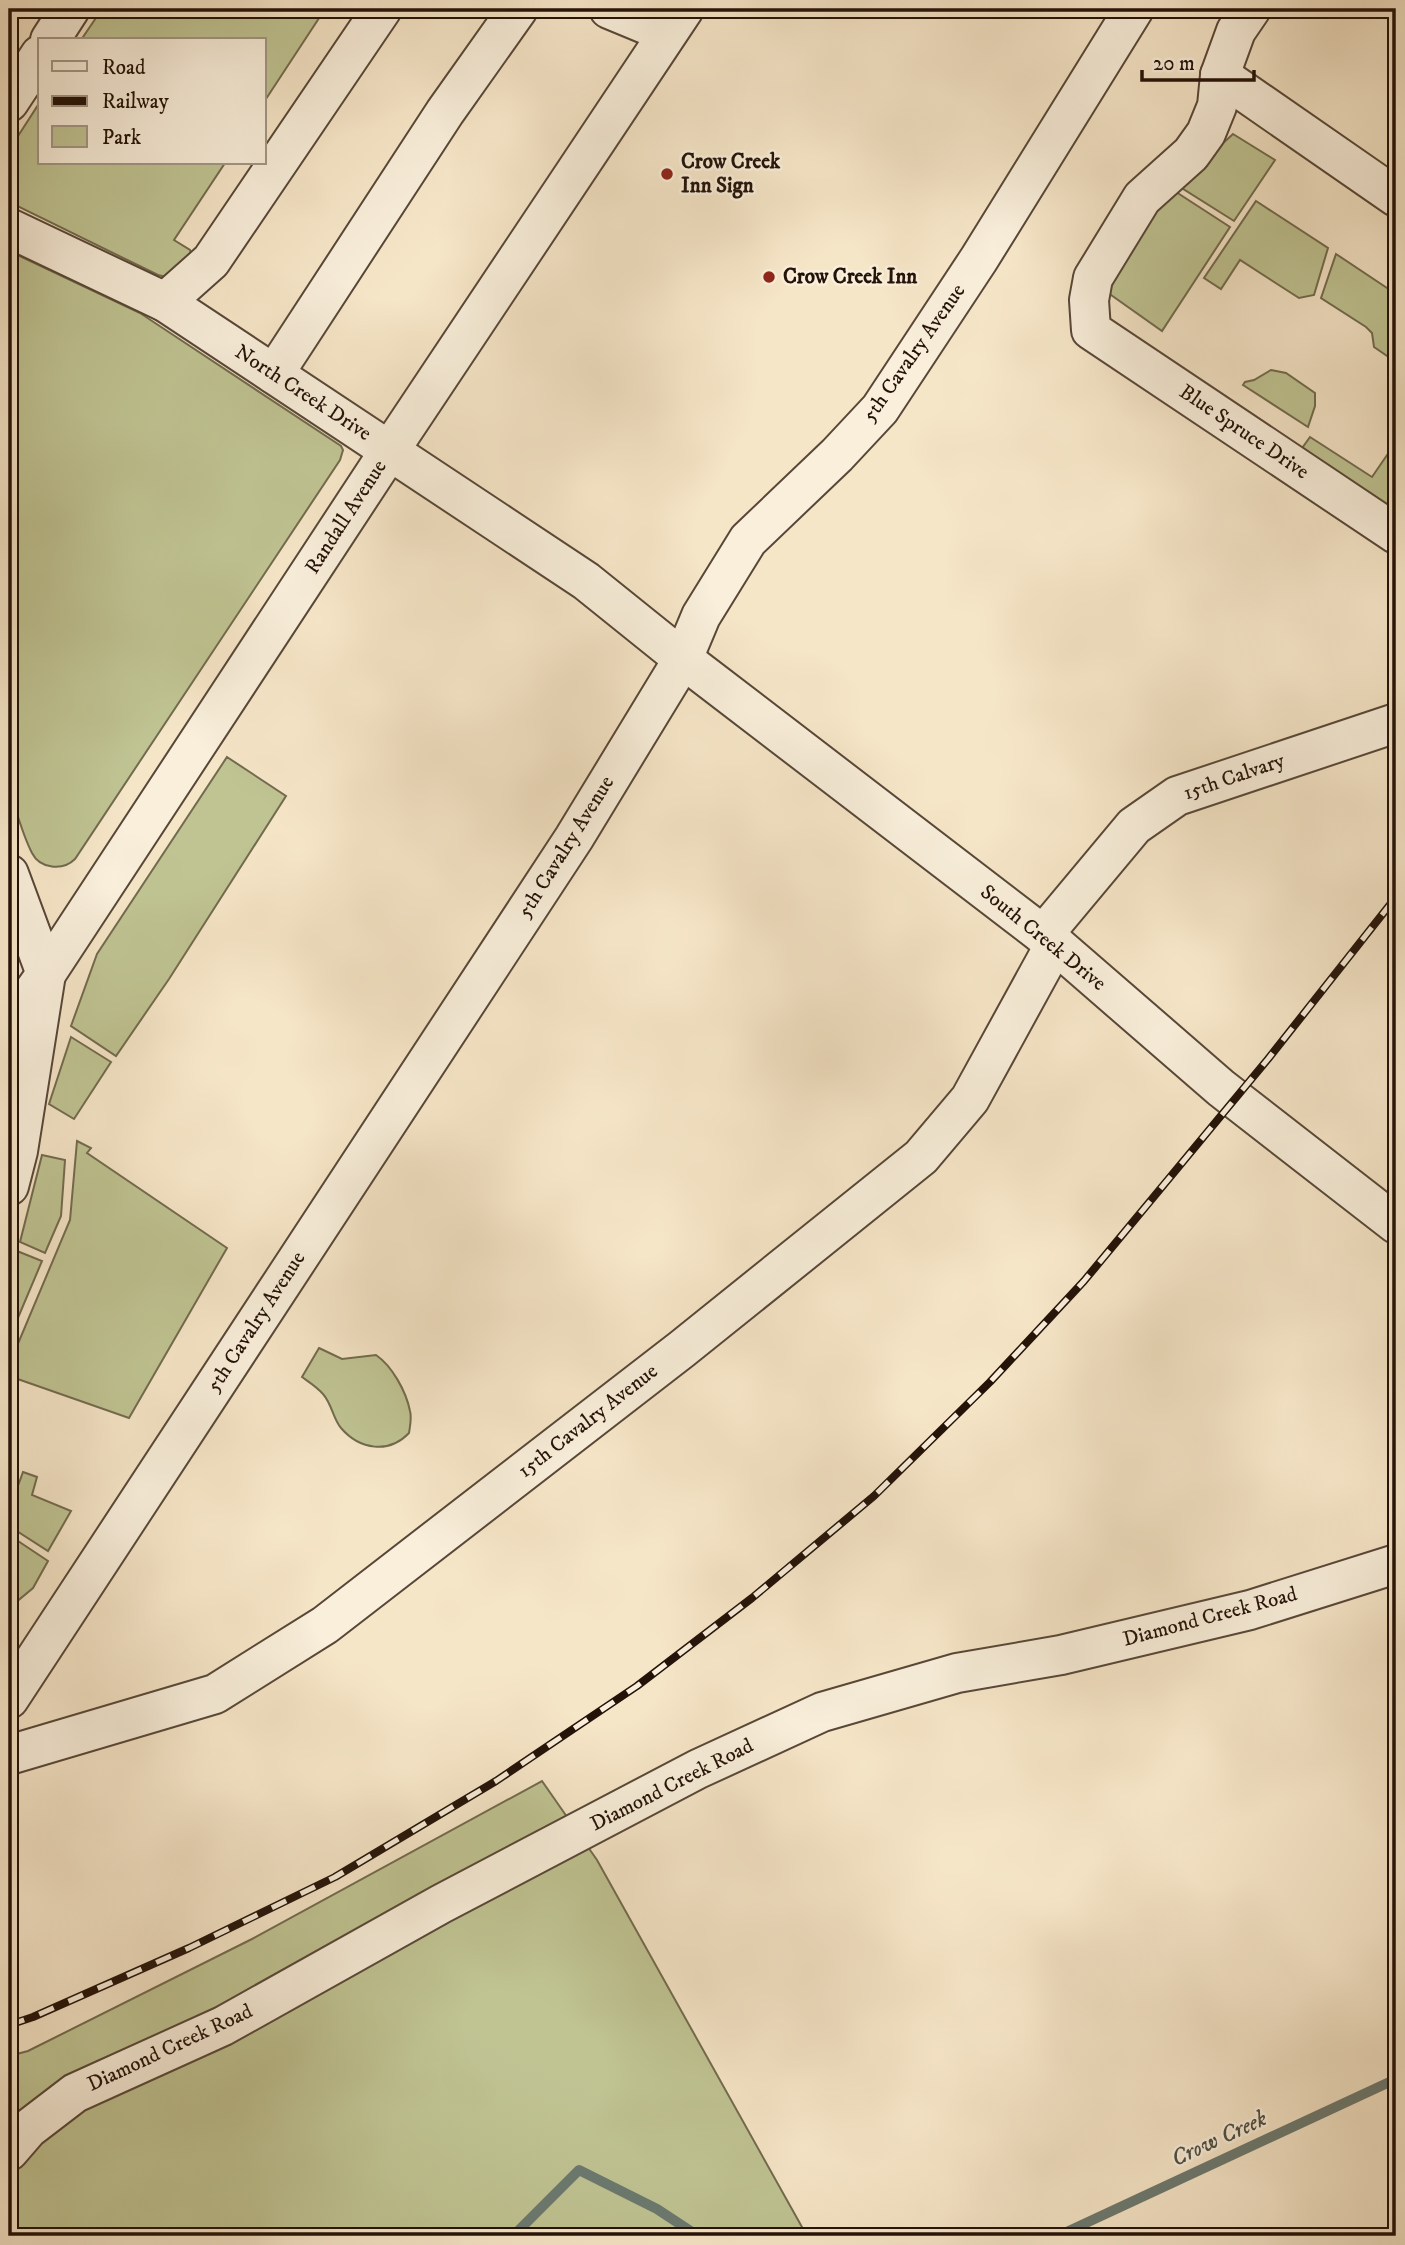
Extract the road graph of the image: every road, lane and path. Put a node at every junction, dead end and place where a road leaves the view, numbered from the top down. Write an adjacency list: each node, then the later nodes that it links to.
1 (70, 9): 8 (street)
2 (382, 9): 14 (street)
3 (517, 9): 15 (street)
4 (609, 9): 7 (street)
5 (1134, 9): 18 (street, 5th Cavalry Avenue)
6 (1251, 9): 10 (street)
7 (675, 21): 16 (street, Randall Avenue)
8 (51, 38)
9 (38, 58): 11 (street)
10 (1220, 75): 12 (street); 17 (street, Blue Spruce Drive)
11 (9, 102)
12 (1396, 197)
13 (9, 228): 14 (street, North Creek Drive)
14 (165, 302): 15 (street, North Creek Drive)
15 (274, 374): 16 (street, North Creek Drive)
16 (390, 450): 18 (street, North Creek Drive); 22 (street, Randall Avenue)
17 (1396, 534)
18 (682, 659): 21 (street, South Creek Drive); 27 (street, 5th Cavalry Avenue)
19 (1396, 723): 21 (street, 15th Calvary)
20 (9, 874): 22 (street)
21 (1049, 940): 25 (street, South Creek Drive); 28 (street, 15th Cavalry Avenue)
22 (46, 974): 23 (street, Randall Avenue); 24 (street)
23 (9, 1026)
24 (9, 1186)
25 (1396, 1224)
26 (1396, 1564): 29 (street, Diamond Creek Road)
27 (9, 1699)
28 (9, 1755)
29 (9, 2151)

